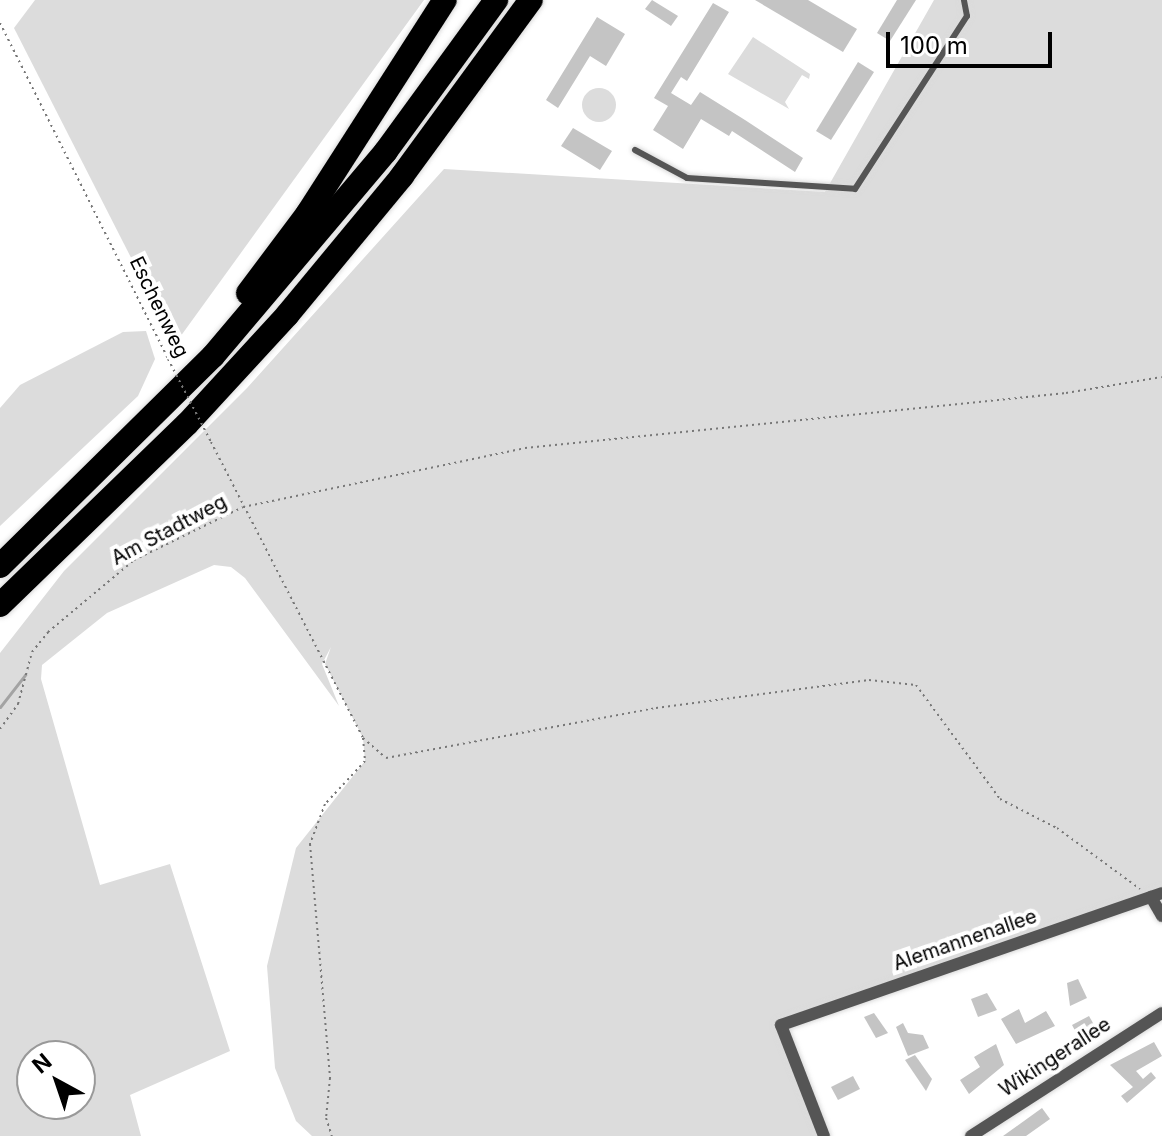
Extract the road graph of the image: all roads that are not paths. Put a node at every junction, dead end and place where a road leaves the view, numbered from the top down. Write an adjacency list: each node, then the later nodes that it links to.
1 (445, 0): 6 (highway)
2 (496, 0): 6 (highway)
3 (531, 0): 8 (highway)
4 (964, 0): 5 (lane)
5 (635, 150)
6 (213, 356): 7 (highway)
7 (0, 566)
8 (0, 605)
9 (1156, 895): 10 (street); 12 (street, Alemannenallee)
10 (1162, 916)
11 (1162, 1013): 13 (street, Wikingerallee)
12 (824, 1136)
13 (971, 1136)

